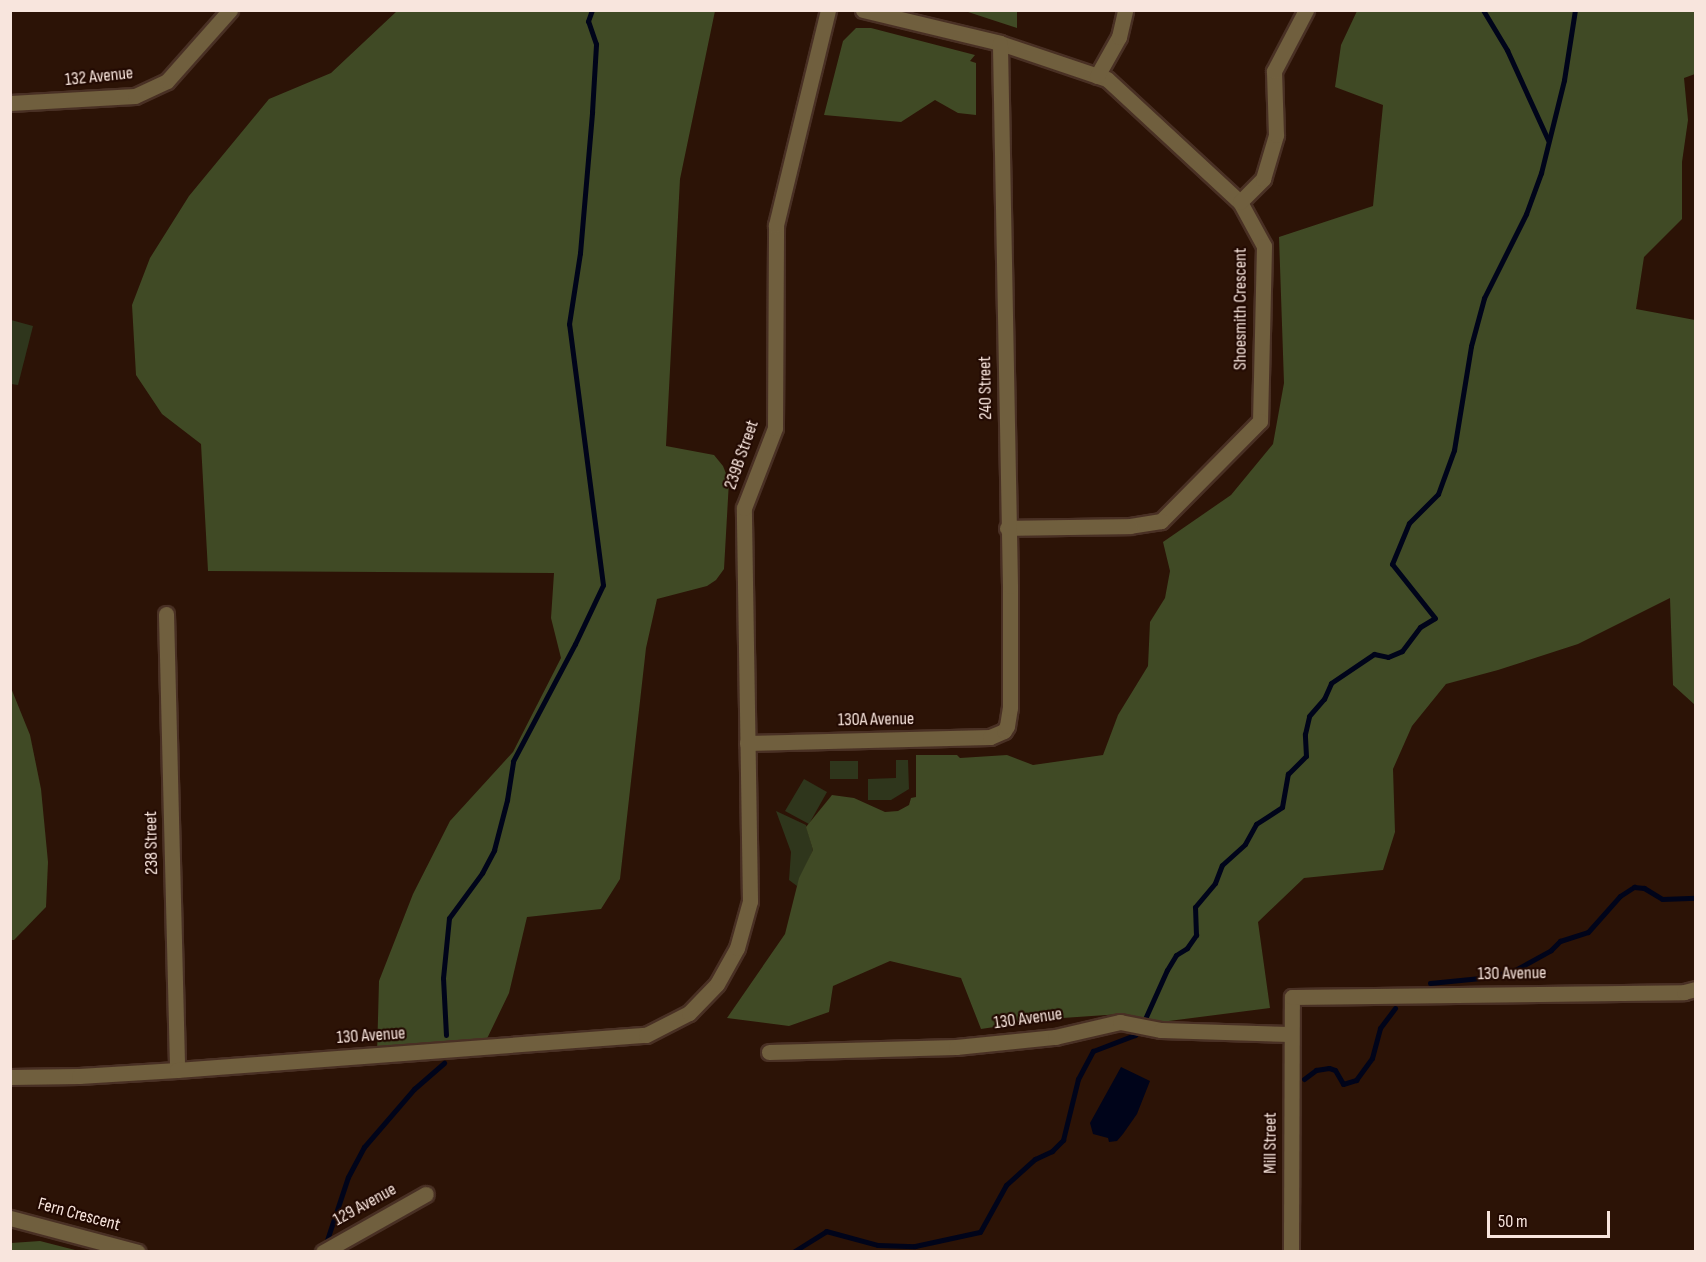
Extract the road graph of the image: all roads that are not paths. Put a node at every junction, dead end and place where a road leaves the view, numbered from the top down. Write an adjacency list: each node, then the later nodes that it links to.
1 (230, 10): 8 (street, 132 Avenue)
2 (828, 10): 13 (street, 239B Street)
3 (863, 10): 6 (street)
4 (1125, 10): 7 (street)
5 (1306, 10): 9 (street)
6 (999, 43): 7 (street, Shoesmith Crescent); 10 (street, 240 Street)
7 (1097, 76): 9 (street, Shoesmith Crescent)
8 (10, 103)
9 (1240, 202): 10 (street, Shoesmith Crescent)
10 (1007, 528): 12 (street, 240 Street)
11 (166, 614): 18 (street, 238 Street)
12 (1004, 731): 13 (street, 130A Avenue)
13 (747, 743): 14 (street, 239B Street)
14 (717, 984): 18 (street, 130 Avenue)
15 (1695, 988): 16 (street, 130 Avenue)
16 (1290, 1034): 17 (street, 130 Avenue); 24 (street, Mill Street)
17 (769, 1053)
18 (177, 1071): 19 (street, 130 Avenue)
19 (10, 1077)
20 (426, 1194): 23 (street, 129 Avenue)
21 (10, 1218): 22 (street, Fern Crescent)
22 (138, 1251)
23 (323, 1251)
24 (1292, 1251)

